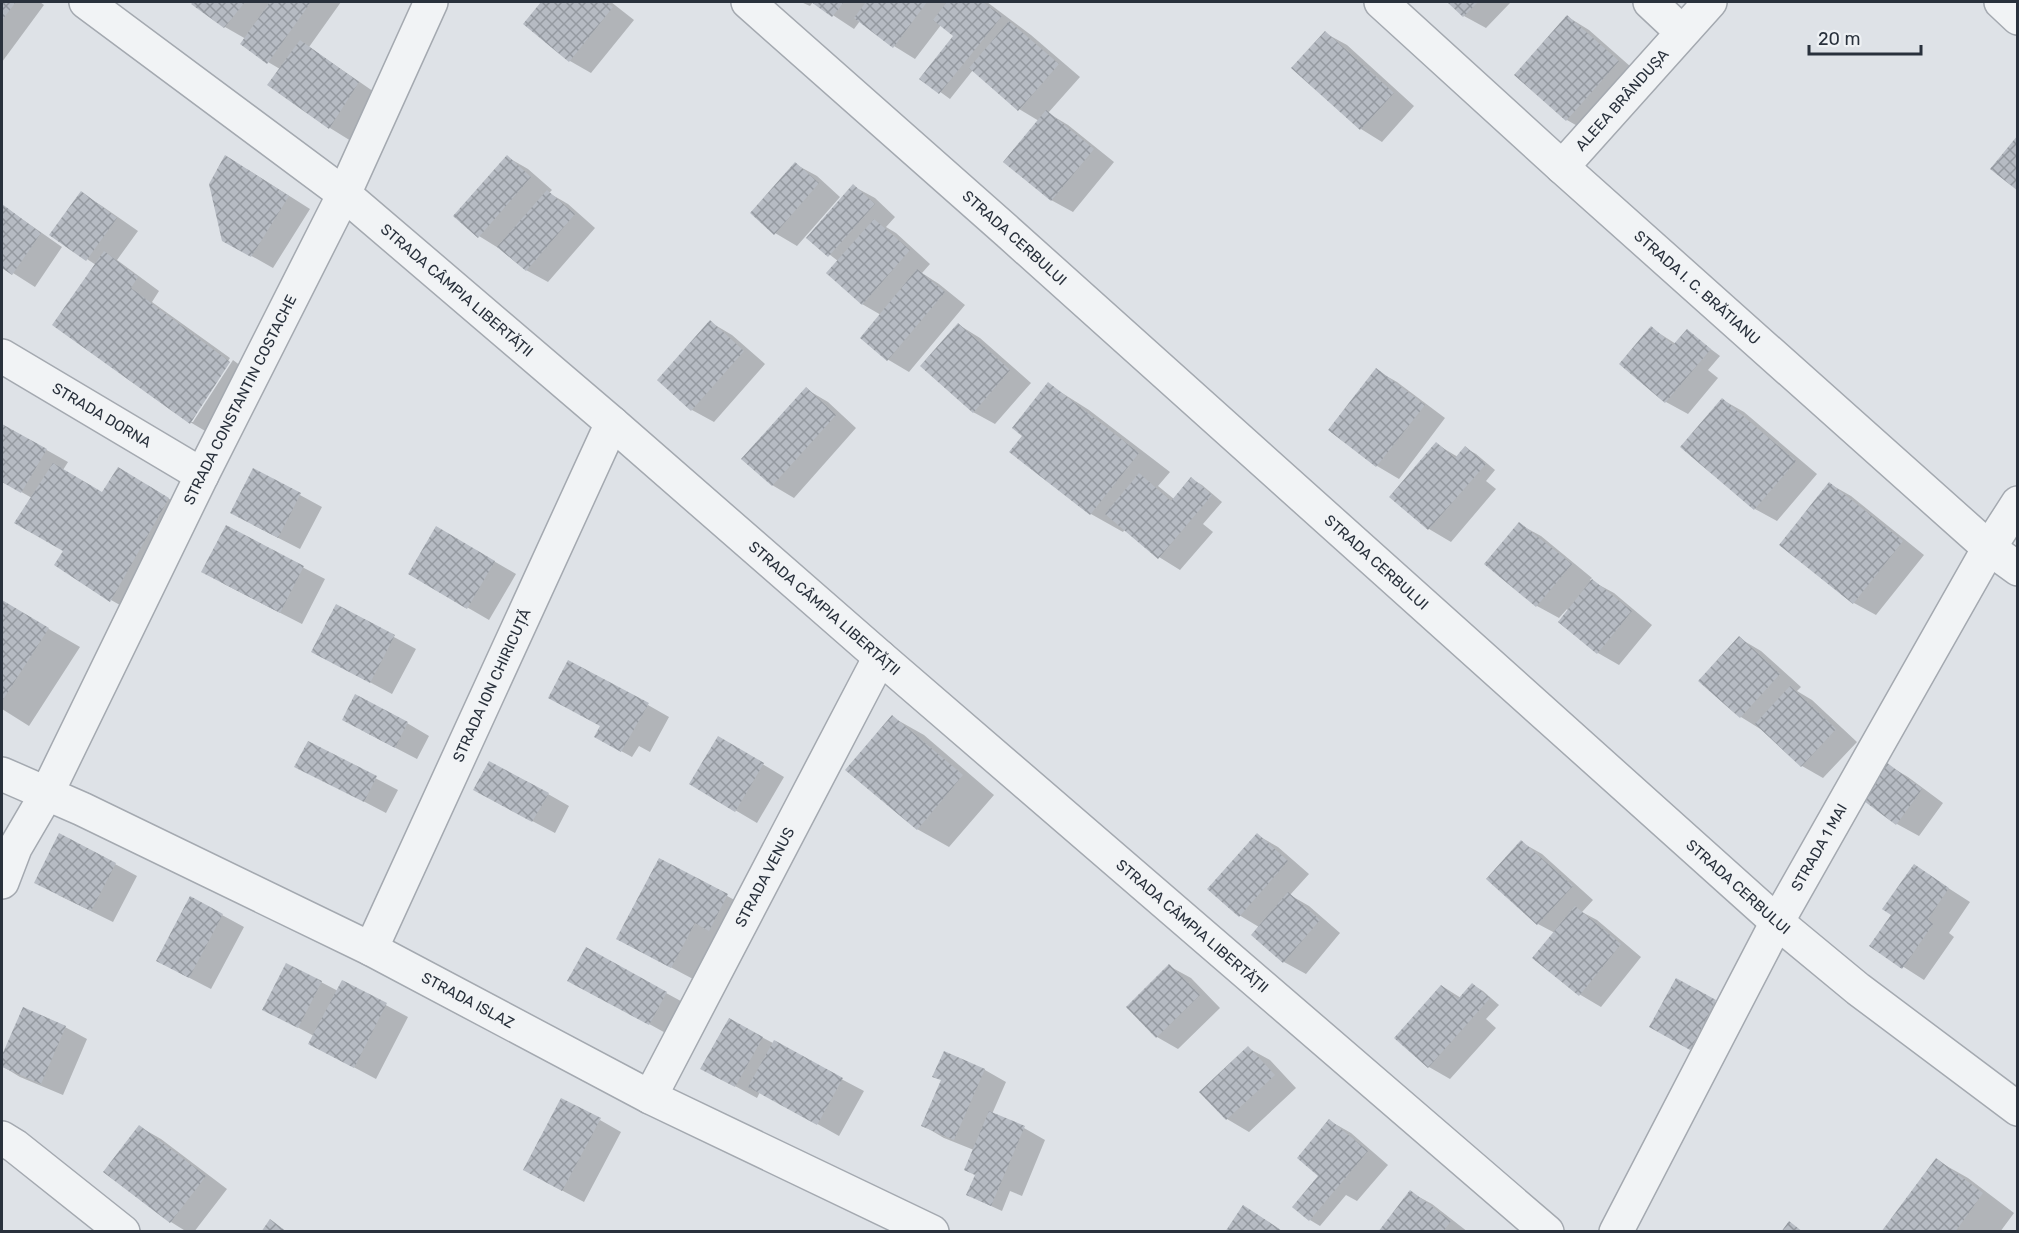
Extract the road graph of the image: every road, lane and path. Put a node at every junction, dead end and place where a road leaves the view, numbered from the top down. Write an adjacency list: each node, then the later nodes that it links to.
1 (86, 2): 11 (street, STRADA CÂMPIA LIBERTĂȚII)
2 (431, 2): 11 (street, STRADA CONSTANTIN COSTACHE)
3 (748, 2): 22 (street, STRADA CERBULUI)
4 (1382, 2): 10 (street, STRADA I. C. BRĂTIANU)
5 (1650, 2): 9 (street)
6 (1710, 2): 9 (street, ALEEA BRÂNDUȘA)
7 (2001, 2): 8 (street)
8 (2018, 18)
9 (1682, 32): 10 (street, ALEEA BRÂNDUȘA)
10 (1562, 167): 16 (street, STRADA I. C. BRĂTIANU)
11 (344, 194): 13 (street, STRADA CÂMPIA LIBERTĂȚII); 14 (street, STRADA CONSTANTIN COSTACHE)
12 (2, 356): 14 (street, STRADA DORNA)
13 (612, 423): 18 (street, STRADA CÂMPIA LIBERTĂȚII); 23 (street, STRADA ION CHIRICUȚĂ)
14 (202, 475): 20 (street, STRADA CONSTANTIN COSTACHE)
15 (2018, 503): 16 (street, STRADA 1 MAI)
16 (1989, 548): 17 (street, STRADA I. C. BRĂTIANU); 22 (street, STRADA 1 MAI)
17 (2018, 569)
18 (880, 657): 24 (street, STRADA VENUS); 29 (street, STRADA CÂMPIA LIBERTĂȚII)
19 (2, 774): 20 (street, STRADA ISLAZ)
20 (46, 795): 21 (street, STRADA CONSTANTIN COSTACHE); 23 (street, STRADA ISLAZ)
21 (2, 882)
22 (1777, 922): 25 (street, STRADA CERBULUI); 30 (street, STRADA 1 MAI)
23 (371, 949): 24 (street, STRADA ISLAZ)
24 (650, 1097): 28 (street, STRADA ISLAZ)
25 (2018, 1109)
26 (2, 1138): 27 (street)
27 (123, 1232)
28 (932, 1232)
29 (1547, 1232)
30 (1616, 1232)

